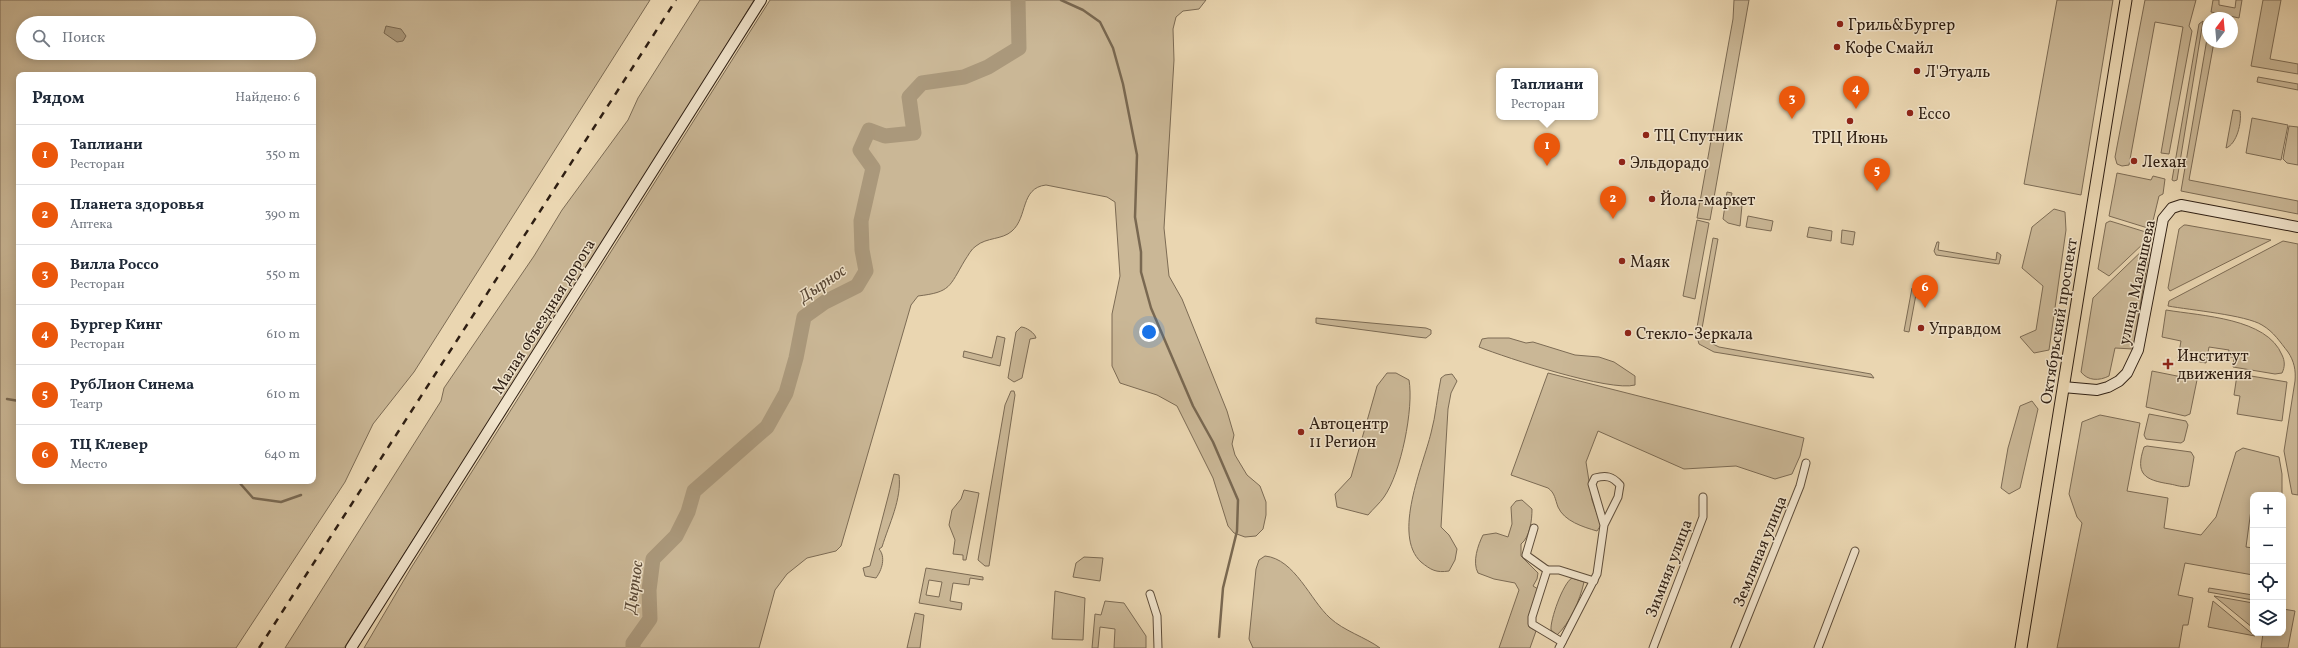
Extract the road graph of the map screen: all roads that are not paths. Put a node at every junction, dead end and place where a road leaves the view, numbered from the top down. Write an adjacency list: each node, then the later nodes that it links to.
1 (761, 0): 14 (street, Малая объездная дорога)
2 (2126, 0): 4 (main road, Октябрьский проспект)
3 (2298, 227): 4 (street, улица Малышева)
4 (2063, 387): 19 (main road, Октябрьский проспект)
5 (1806, 463): 17 (street, Земляная улица)
6 (1704, 497): 16 (street, Зимняя улица)
7 (1604, 525): 7 (street); 11 (street)
8 (1534, 528): 10 (street)
9 (1855, 551): 18 (street)
10 (1547, 570): 11 (street); 13 (street)
11 (1594, 581): 13 (street)
12 (1150, 594): 15 (street)
13 (1561, 645)
14 (351, 648)
15 (1158, 648)
16 (1653, 648)
17 (1735, 648)
18 (1818, 648)
19 (2021, 648)

